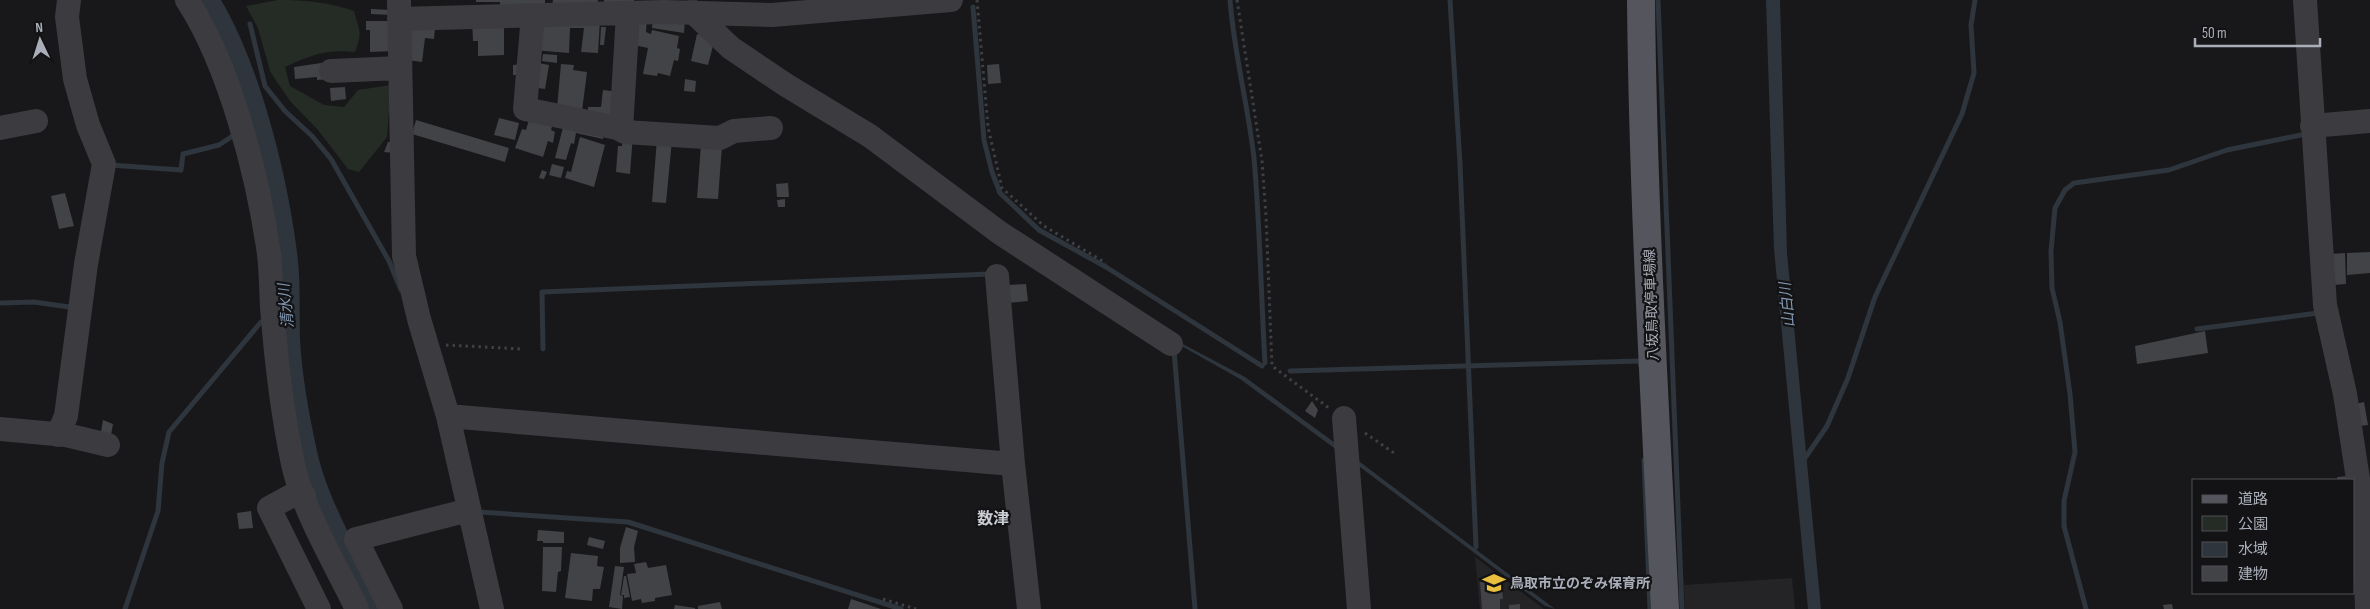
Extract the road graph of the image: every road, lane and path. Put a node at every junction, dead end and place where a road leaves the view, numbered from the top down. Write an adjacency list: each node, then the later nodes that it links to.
1 (69, 0): 29 (street)
2 (187, 0): 33 (street)
3 (951, 0): 8 (street)
4 (977, 0): 21 (path)
5 (1237, 0): 27 (path)
6 (1641, 0): 43 (main road, 八坂鳥取停車場線)
7 (2305, 0): 17 (street)
8 (772, 7): 11 (street)
9 (399, 9): 12 (street); 13 (street)
10 (628, 13): 11 (street); 12 (street); 20 (street)
11 (694, 13): 24 (street)
12 (533, 15): 20 (street)
13 (400, 68): 14 (street); 23 (street)
14 (331, 71)
15 (36, 121): 18 (street)
16 (2370, 121): 17 (street)
17 (2312, 126): 44 (street)
18 (0, 128)
19 (771, 128): 20 (street)
20 (621, 130)
21 (1106, 263)
22 (997, 276): 32 (street)
23 (426, 344): 25 (path); 26 (street)
24 (1171, 344)
25 (522, 349)
26 (448, 416): 32 (street); 34 (street)
27 (1344, 418): 31 (path); 42 (street)
28 (0, 429): 29 (street)
29 (58, 435): 30 (street)
30 (108, 445)
31 (1394, 453)
32 (1013, 464): 41 (street)
33 (304, 495): 36 (street); 37 (street)
34 (469, 510): 38 (street); 39 (street)
35 (883, 598): 40 (path)
36 (319, 609)
37 (357, 609)
38 (391, 609)
39 (492, 609)
40 (916, 609)
41 (1029, 609)
42 (1359, 609)
43 (1665, 609)
44 (2367, 609)

